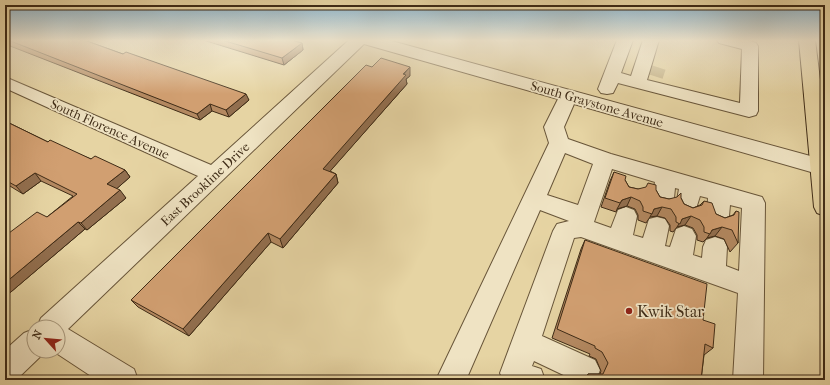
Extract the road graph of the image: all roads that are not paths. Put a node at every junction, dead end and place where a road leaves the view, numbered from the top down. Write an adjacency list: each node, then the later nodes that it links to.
1 (340, 58): 15 (street, East Brookline Drive)
2 (432, 58): 10 (street, South Graystone Avenue)
3 (618, 58): 8 (street)
4 (650, 58): 7 (street)
5 (750, 58): 7 (street)
6 (809, 58): 14 (main road)
7 (649, 74): 8 (street)
8 (611, 76): 11 (street)
9 (5, 82): 15 (street, South Florence Avenue)
10 (568, 96): 11 (street, South Graystone Avenue); 12 (street)
11 (601, 105): 14 (street, South Graystone Avenue)
12 (559, 144): 13 (street); 17 (street)
13 (606, 160): 16 (street); 21 (street)
14 (823, 167): 18 (main road)
15 (215, 175): 30 (street, East Brookline Drive)
16 (720, 193): 20 (street); 29 (street)
17 (534, 199): 21 (street); 38 (street)
18 (825, 207)
19 (626, 216): 24 (street)
20 (718, 216)
21 (583, 222): 24 (street); 32 (street)
22 (657, 226): 26 (street)
23 (684, 236): 27 (street)
24 (620, 241): 26 (street)
25 (715, 247): 28 (street)
26 (652, 252): 27 (street)
27 (680, 261): 28 (street)
28 (712, 273): 29 (street)
29 (751, 286): 39 (street)
30 (60, 319)
31 (66, 343): 37 (street)
32 (525, 343): 35 (street); 36 (street)
33 (26, 350): 34 (street)
34 (5, 370)
35 (585, 370)
36 (523, 376)
37 (123, 380)
38 (451, 380)
39 (748, 380)

